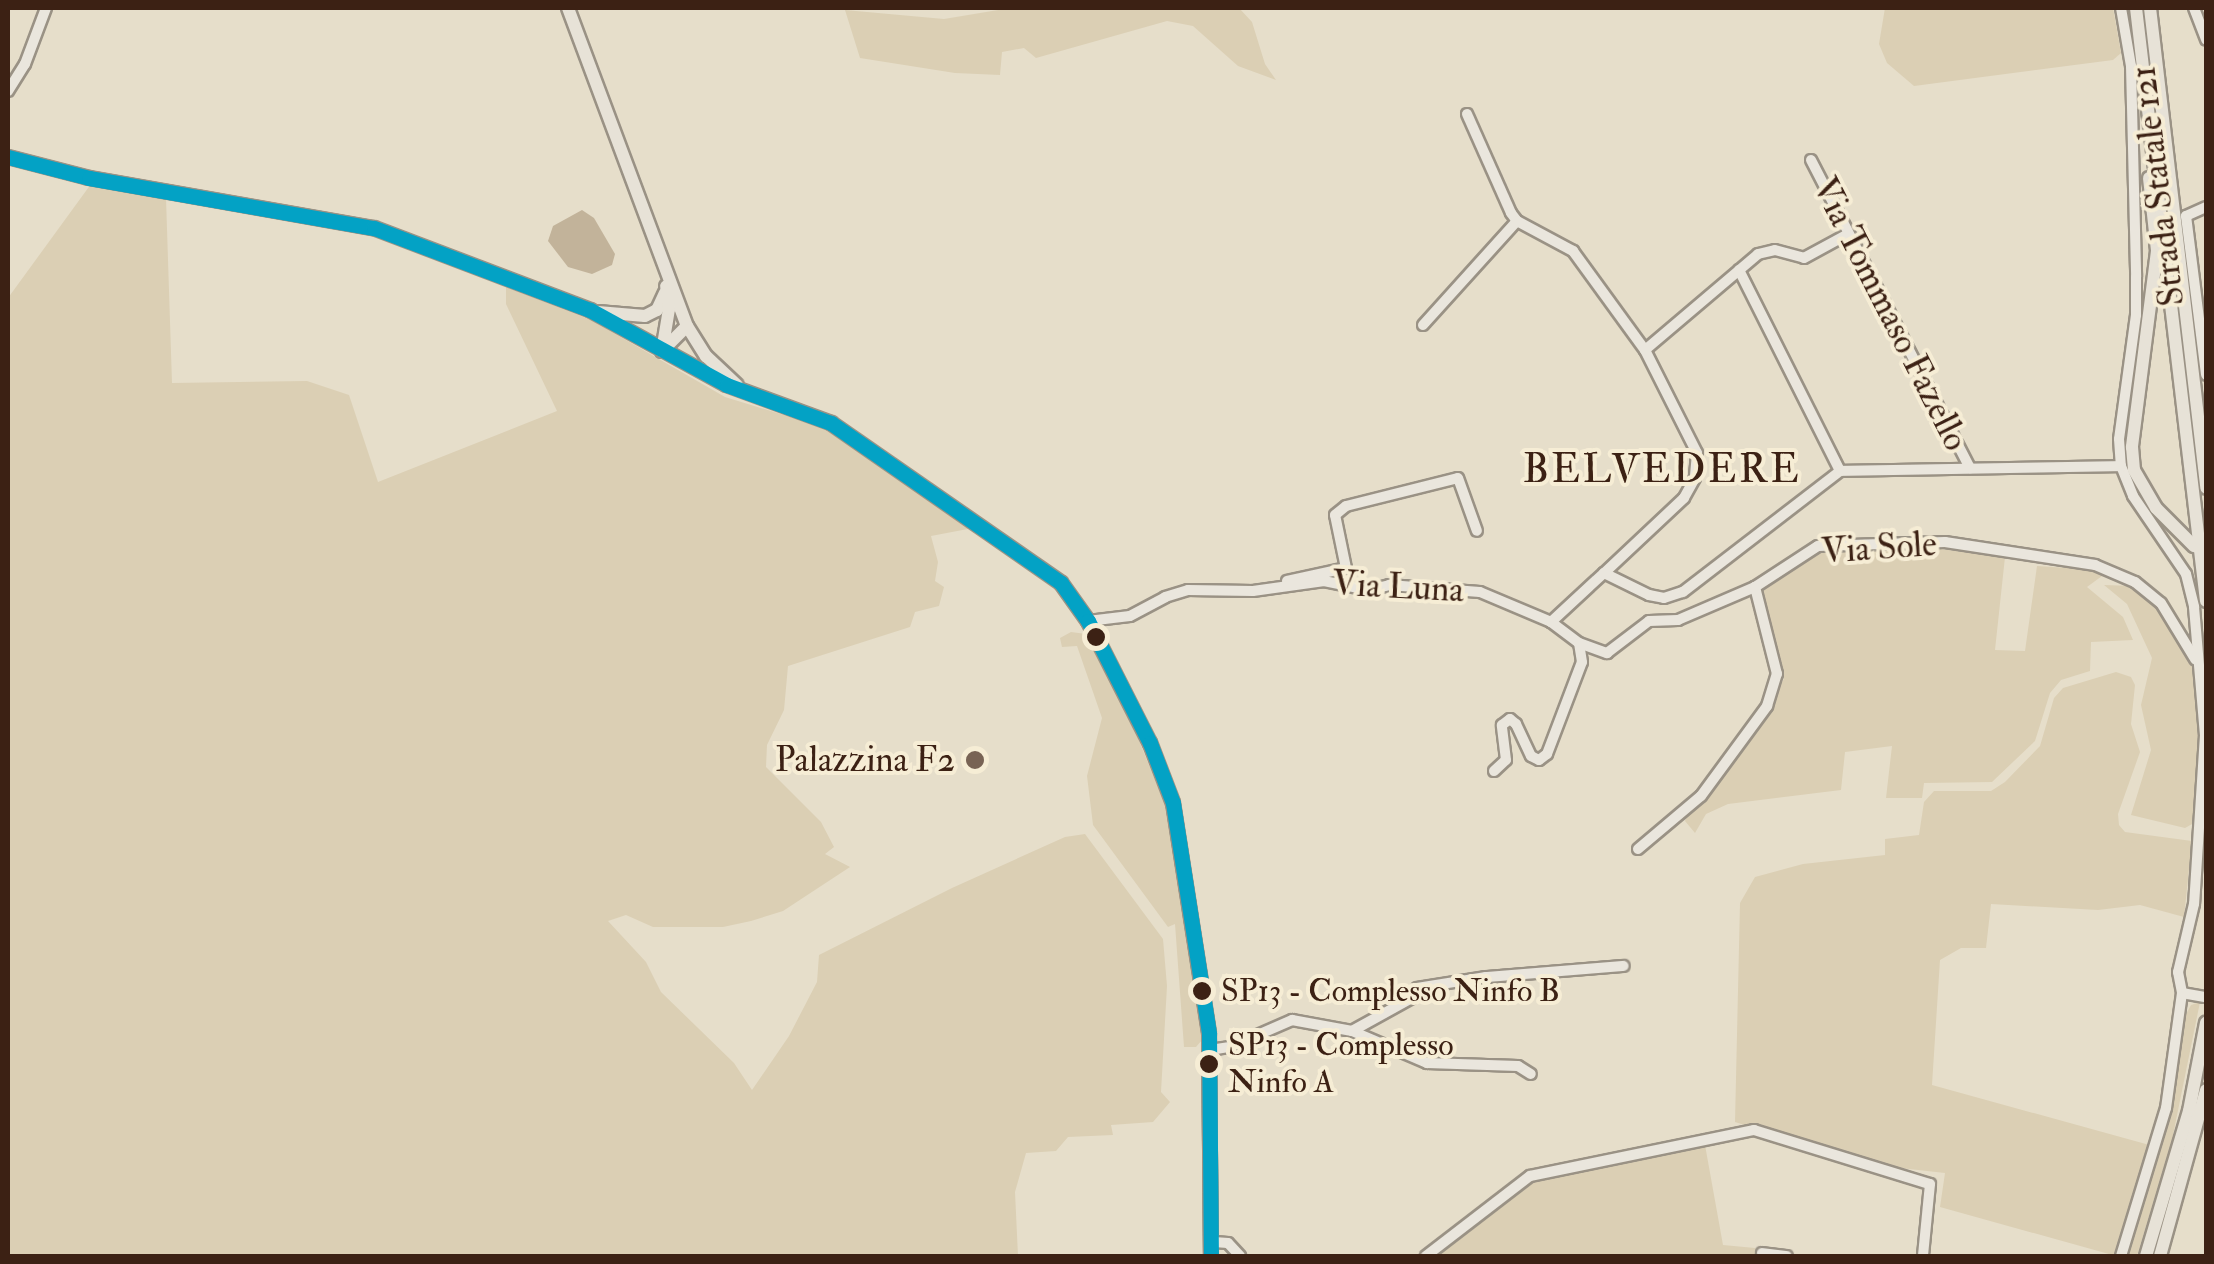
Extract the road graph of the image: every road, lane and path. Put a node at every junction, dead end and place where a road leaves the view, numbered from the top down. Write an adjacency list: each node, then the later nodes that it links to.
1 (46, 8): 8 (street)
2 (568, 8): 15 (main road)
3 (2121, 8): 26 (street)
4 (2136, 8): 10 (main road, Strada Statale 121)
5 (2150, 8): 29 (main road, Strada Statale 121)
6 (2194, 8): 7 (street)
7 (2206, 40)
8 (8, 92)
9 (1466, 114): 14 (street)
10 (2154, 142): 29 (main road, Strada Statale 121); 31 (main road)
11 (8, 157): 19 (main road)
12 (1811, 160): 16 (street, Via Tommaso Fazello)
13 (2206, 207): 24 (street)
14 (1517, 221): 20 (street); 22 (street)
15 (649, 226): 18 (main road); 21 (main road)
16 (1848, 234): 17 (street); 27 (street, Via Tommaso Fazello)
17 (1739, 270): 22 (street); 28 (street)
18 (666, 286): 19 (main road); 23 (main road)
19 (590, 310): 23 (main road)
20 (1423, 325)
21 (687, 326): 23 (main road); 25 (main road)
22 (1645, 350): 32 (street)
23 (662, 351): 25 (main road)
24 (2206, 375)
25 (747, 394): 36 (main road)
26 (2121, 466): 27 (street); 39 (street)
27 (1970, 468): 28 (street)
28 (1840, 471): 32 (street)
29 (2200, 486): 35 (main road)
30 (1476, 530): 33 (street)
31 (2194, 546)
32 (1604, 573): 37 (street)
33 (1277, 586): 36 (street, Via Luna); 37 (street, Via Luna)
34 (1755, 586): 38 (street, Via Sole); 39 (street, Via Sole); 41 (street)
35 (2206, 601)
36 (1088, 621): 47 (main road)
37 (1551, 622): 38 (street)
38 (1578, 642): 40 (street)
39 (2198, 664): 43 (street)
40 (1494, 771)
41 (1638, 849)
42 (1624, 966): 46 (street)
43 (2182, 993): 44 (street); 57 (street)
44 (2205, 998)
45 (2206, 1022): 58 (main road)
46 (1352, 1032): 47 (street); 48 (street)
47 (1210, 1050): 50 (main road)
48 (1531, 1074)
49 (2206, 1090): 59 (main road)
50 (1214, 1242): 52 (main road); 53 (street)
51 (1762, 1254): 55 (street)
52 (1211, 1256)
53 (1240, 1256)
54 (1426, 1256): 56 (street)
55 (1787, 1256)
56 (1924, 1256)
57 (2121, 1256)
58 (2146, 1256)
59 (2160, 1256)

